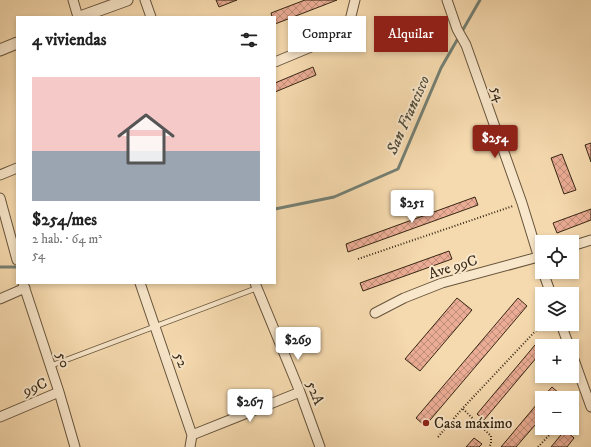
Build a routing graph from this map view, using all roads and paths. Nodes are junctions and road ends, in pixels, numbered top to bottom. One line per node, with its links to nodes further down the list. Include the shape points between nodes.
1 (73, 0): 6 (street)
2 (127, 0): 7 (street)
3 (145, 0): 8 (street)
4 (355, 0): 11 (street, via 348,28 334,37)
5 (447, 0): 15 (street, 54, via 457,29 466,45)
6 (79, 16)
7 (82, 16)
8 (151, 16)
9 (16, 43): 10 (street)
10 (0, 50)
11 (276, 62)
12 (16, 168): 13 (street)
13 (0, 176)
14 (0, 198): 19 (street)
15 (522, 203): 17 (street, 54); 21 (path)
16 (591, 240): 18 (street)
17 (535, 242)
18 (579, 244)
19 (16, 256)
20 (535, 258): 26 (street, Ave 99C, via 442,283)
21 (358, 259)
22 (140, 284): 27 (street, 52)
23 (256, 285): 27 (lane); 32 (street, 52A)
24 (24, 286): 25 (street); 29 (street, 50)
25 (0, 299)
26 (374, 313)
27 (155, 327): 29 (lane); 36 (street, 52)
28 (535, 331): 34 (path)
29 (50, 366): 31 (street, 50)
30 (579, 374): 33 (street)
31 (59, 392): 35 (street, 99C); 39 (street, 50)
32 (300, 392): 36 (street); 41 (street, 52A)
33 (591, 407)
34 (462, 409): 38 (path); 42 (path, via 491,436)
35 (0, 417)
36 (192, 435): 40 (street, 52)
37 (549, 435): 43 (path)
38 (438, 437)
39 (75, 447)
40 (190, 447)
41 (320, 447)
42 (489, 447)
43 (538, 447)

